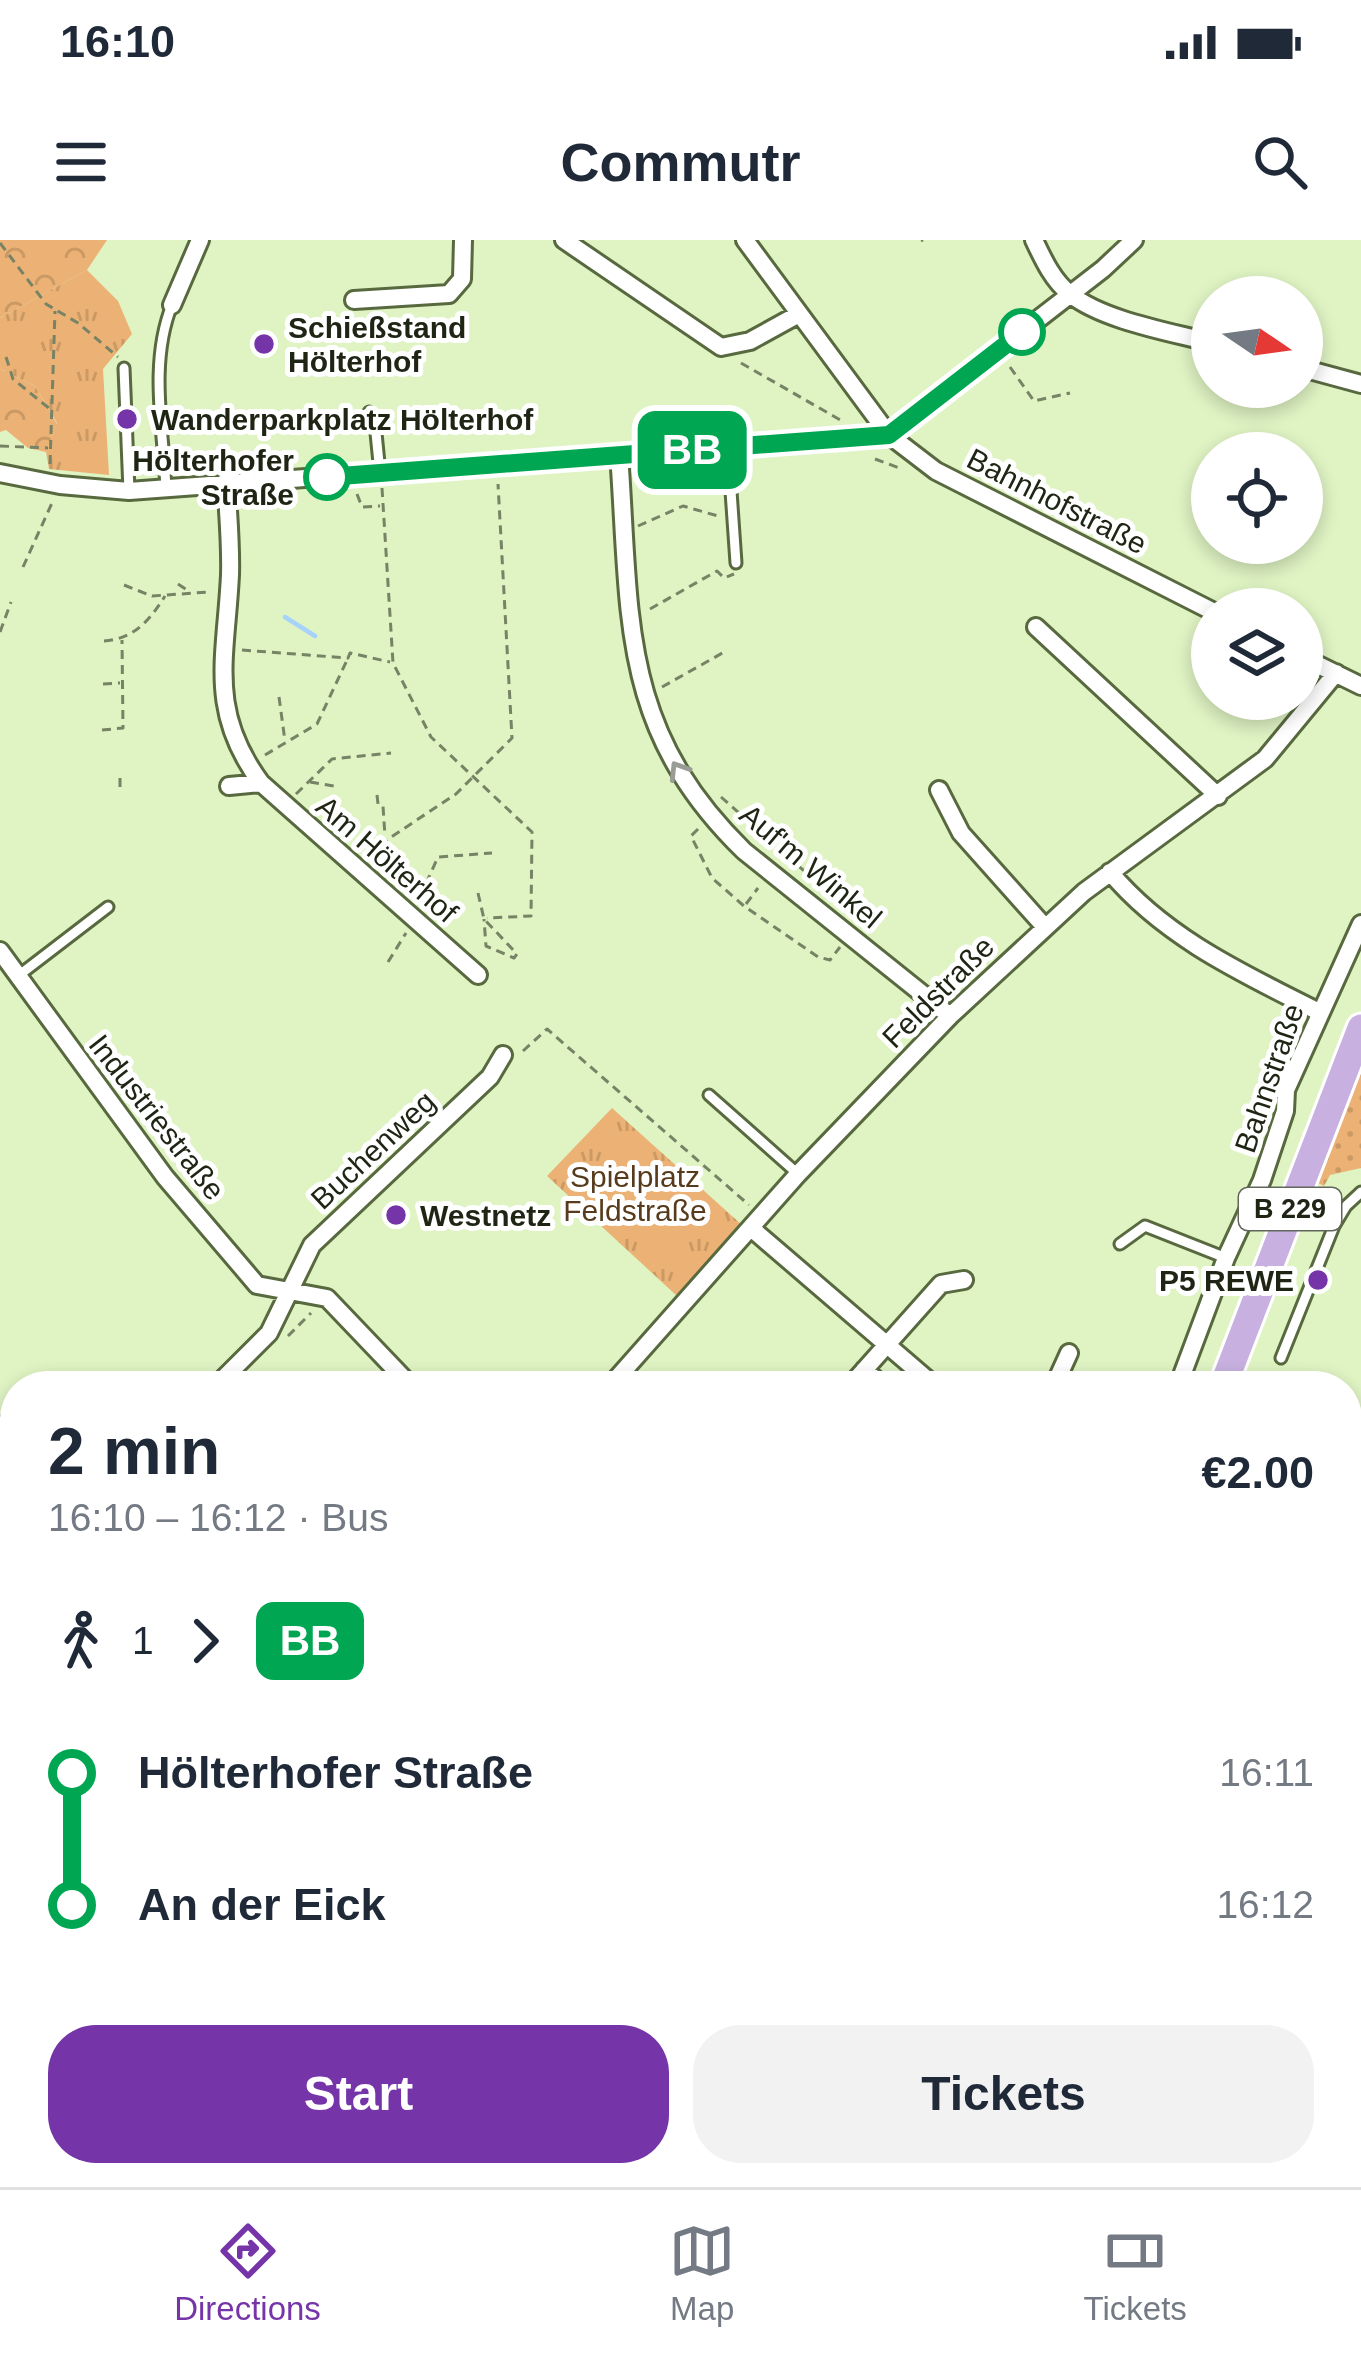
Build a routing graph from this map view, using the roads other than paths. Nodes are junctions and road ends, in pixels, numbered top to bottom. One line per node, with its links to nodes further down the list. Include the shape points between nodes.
1 (200, 240): 9 (street)
2 (463, 240): 8 (street, via 462,278 449,294)
3 (564, 240): 10 (street, via 721,347)
4 (745, 240): 10 (street, Bahnhofstraße)
5 (1034, 240): 7 (street)
6 (1134, 240): 7 (street)
7 (1070, 295): 11 (street); 16 (street)
8 (354, 300)
9 (172, 305): 22 (lane, via 159,354)
10 (800, 314): 16 (street, Bahnhofstraße)
11 (1191, 337)
12 (124, 368): 23 (lane)
13 (1323, 374): 14 (street)
14 (1361, 384)
15 (369, 412): 20 (lane)
16 (889, 435): 17 (street); 25 (street, Bahnhofstraße, via 936,471)
17 (728, 448): 18 (street); 24 (lane)
18 (619, 454): 20 (street); 41 (street, Auf'm Winkel, one-way to 18, via 744,851 671,761 643,692)
19 (0, 473): 23 (street, via 51,492)
20 (380, 473): 21 (street)
21 (226, 481): 22 (street); 29 (street, Am Hölterhof, via 221,683 230,729)
22 (166, 488): 23 (street)
23 (129, 491)
24 (736, 563)
25 (1191, 600)
26 (1036, 628): 32 (street)
27 (1323, 667): 28 (street)
28 (1352, 680): 32 (street, Feldstraße)
29 (261, 783): 30 (street); 38 (street, Am Hölterhof)
30 (229, 786)
31 (939, 790): 36 (street, via 961,833)
32 (1219, 796): 33 (street, Feldstraße)
33 (1110, 872): 36 (street, Feldstraße); 40 (street, via 1178,935)
34 (108, 907): 39 (lane)
35 (1361, 924): 40 (street, Bahnstraße)
36 (1044, 926): 41 (street, Feldstraße)
37 (0, 951): 39 (street, Industriestraße)
38 (478, 975)
39 (18, 976): 51 (street, Industriestraße, via 165,1178 257,1286)
40 (1319, 1012): 49 (street, Bahnstraße, via 1286,1090 1262,1180)
41 (950, 1016): 45 (street, Feldstraße)
42 (1361, 1028): 62 (main road, B 229)
43 (503, 1054): 51 (street, Buchenweg, via 490,1077 312,1245)
44 (709, 1095): 45 (lane)
45 (798, 1174): 47 (street, Feldstraße)
46 (1361, 1192): 54 (lane, via 1334,1226)
47 (756, 1222): 52 (street); 58 (street, Feldstraße)
48 (1120, 1244): 49 (lane, via 1144,1226)
49 (1226, 1258): 61 (street, Bahnstraße)
50 (964, 1280): 52 (street, via 941,1284)
51 (289, 1291): 56 (street, via 269,1333); 57 (street, Industriestraße, via 327,1298)
52 (887, 1344): 55 (street); 59 (street)
53 (1069, 1353): 60 (street)
54 (1281, 1358)
55 (865, 1370)
56 (231, 1371)
57 (397, 1371)
58 (623, 1371)
59 (918, 1371)
60 (1061, 1371)
61 (1184, 1371)
62 (1229, 1371)

